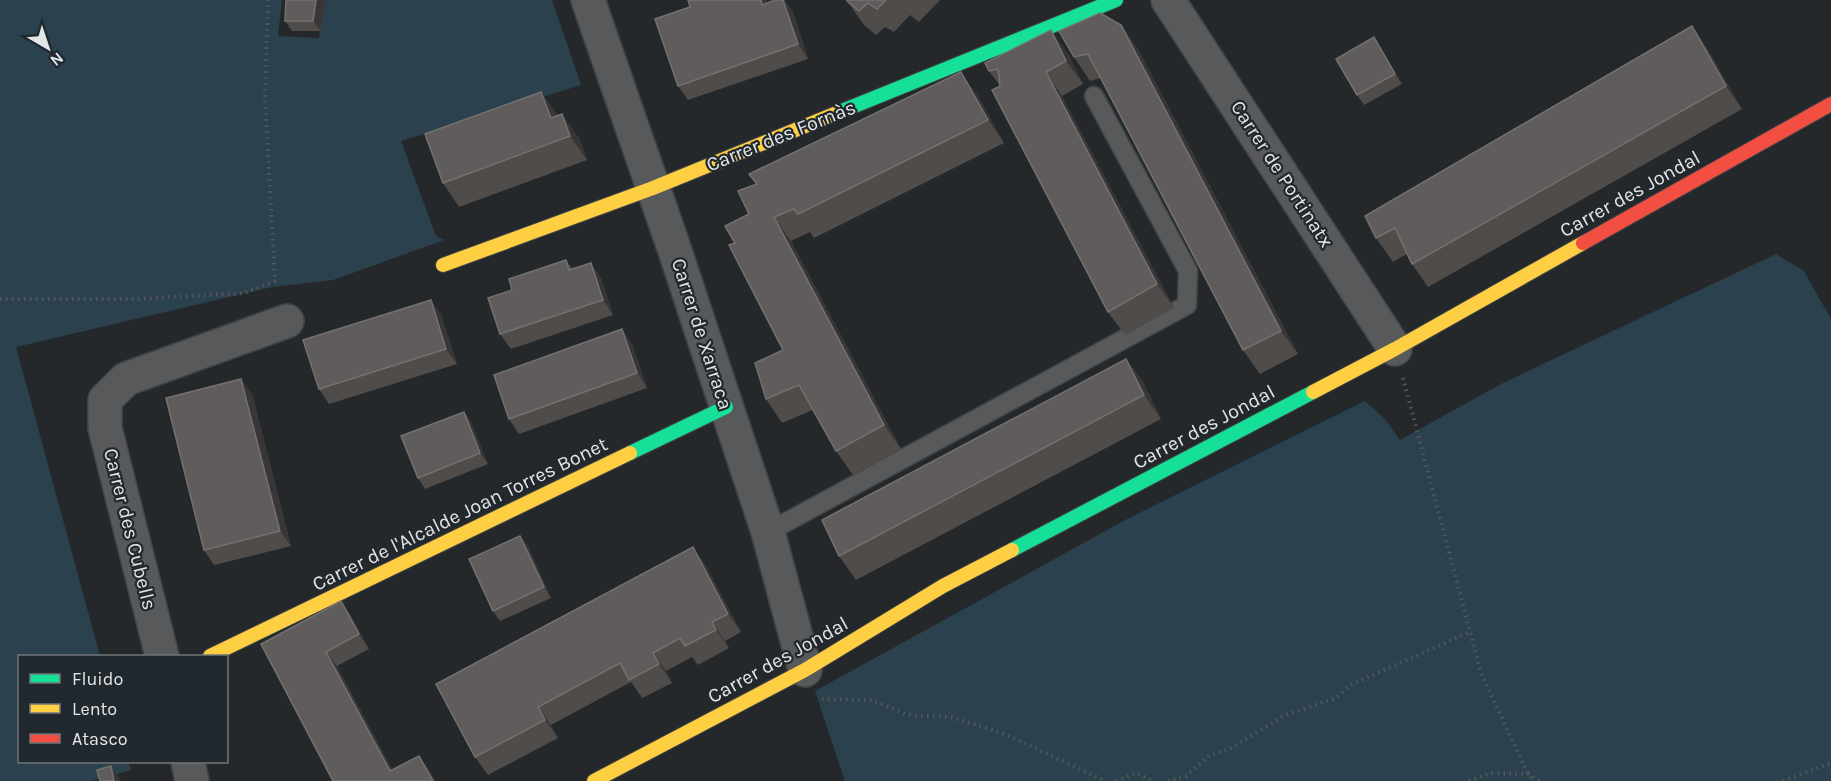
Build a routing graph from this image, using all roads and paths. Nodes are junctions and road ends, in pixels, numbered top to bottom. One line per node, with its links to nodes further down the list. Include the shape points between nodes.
1 (268, 0): 9 (path, via 265,97 275,281 233,294)
2 (588, 0): 7 (street, Carrer de Xarraca)
3 (1116, 0): 7 (street, Carrer des Fornàs)
4 (1168, 0): 11 (street, Carrer de Portinatx)
5 (1094, 96): 13 (lane, via 1188,271 1188,305)
6 (1831, 105): 11 (street, Carrer des Jondal)
7 (653, 188): 8 (street, Carrer des Fornàs); 12 (street, Carrer de Xarraca)
8 (443, 265)
9 (0, 299)
10 (287, 321): 15 (street, Carrer des Cubells, via 126,379 105,400 105,428)
11 (1395, 349): 14 (path); 17 (street, Carrer des Jondal, via 943,586)
12 (726, 408): 13 (street, Carrer de Xarraca); 16 (street, Carrer de l'Alcalde Joan Torres Bonet)
13 (768, 532): 17 (street, Carrer de Xarraca)
14 (1470, 632): 20 (path, via 1481,673); 26 (path, via 1350,685 1336,698 1285,714 1228,750 1210,754 1186,776)
15 (162, 655)
16 (214, 655)
17 (808, 684): 22 (street, Carrer des Jondal); 23 (path, via 871,700 908,715 951,717 1005,734)
18 (188, 763): 21 (street)
19 (1831, 763): 30 (path)
20 (1528, 774): 27 (path, via 1490,773); 28 (path); 29 (path)
21 (192, 781)
22 (594, 781)
23 (1105, 781)
24 (1116, 781): 25 (path, via 1136,773)
25 (1153, 781)
26 (1168, 781)
27 (1468, 781)
28 (1533, 781)
29 (1539, 781)
30 (1783, 781)

